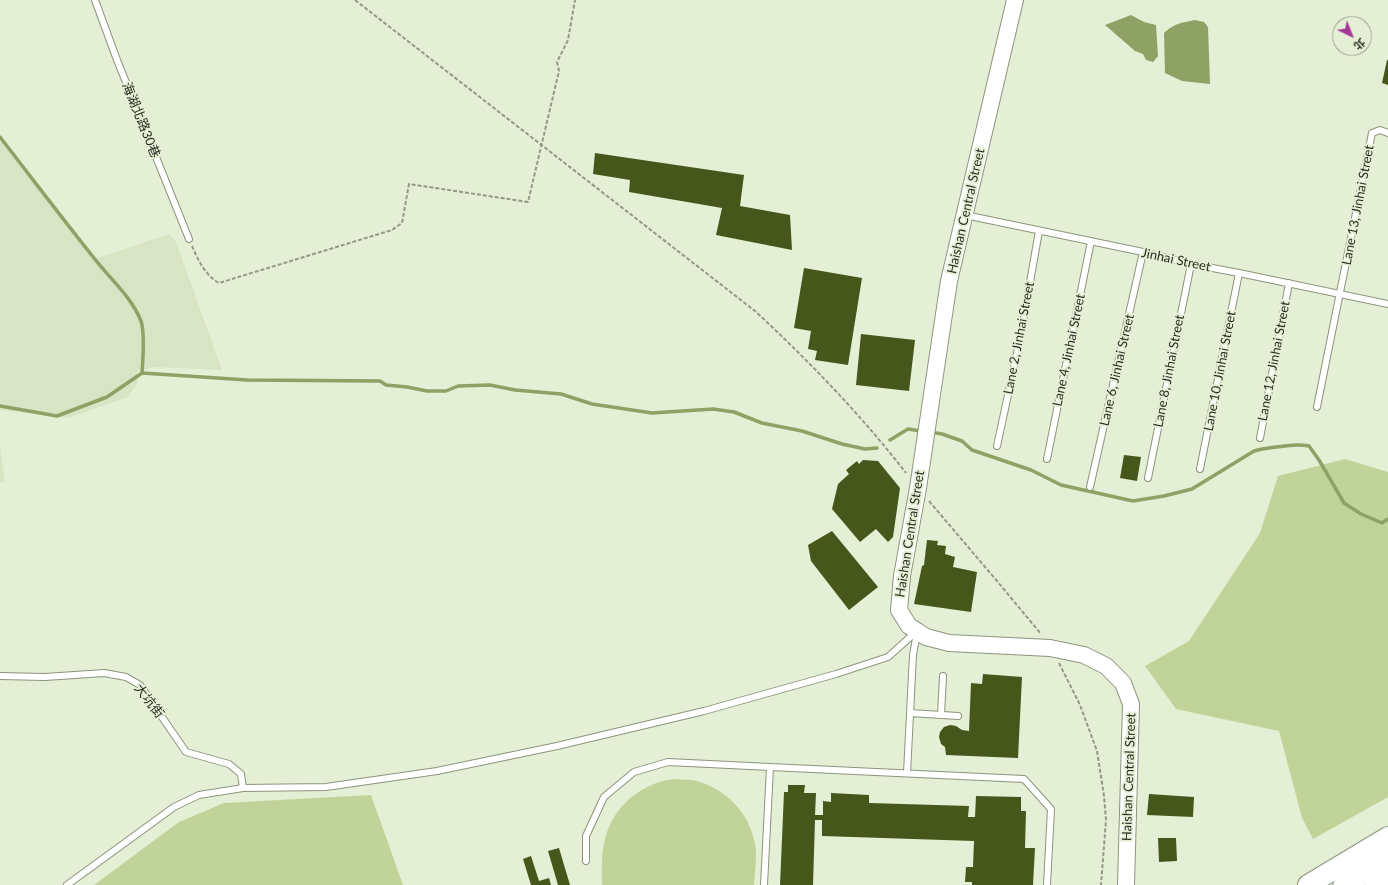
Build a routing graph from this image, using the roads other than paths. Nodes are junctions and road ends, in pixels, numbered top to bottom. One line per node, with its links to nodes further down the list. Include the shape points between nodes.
1 (95, 0): 6 (lane, 海湖北路30巷)
2 (1015, 0): 4 (street, Haishan Central Street)
3 (1388, 133): 12 (lane, Lane 13, Jinhai Street, via 1380,130 1372,133)
4 (965, 215): 5 (lane, Jinhai Street); 21 (street, Haishan Central Street, via 949,281 902,576 899,610 909,626)
5 (1039, 231): 7 (lane, Jinhai Street); 16 (lane, Lane 2, Jinhai Street, via 1020,339)
6 (189, 239)
7 (1091, 242): 8 (lane, Jinhai Street); 17 (lane, Lane 4, Jinhai Street)
8 (1143, 252): 9 (lane, Jinhai Street); 20 (lane, Lane 6, Jinhai Street)
9 (1191, 264): 10 (lane, Jinhai Street); 19 (lane, Lane 8, Jinhai Street)
10 (1239, 273): 11 (lane, Jinhai Street); 18 (lane, Lane 10, Jinhai Street)
11 (1289, 283): 12 (lane, Jinhai Street); 15 (lane, Lane 12, Jinhai Street)
12 (1340, 294): 13 (lane, Jinhai Street); 14 (lane)
13 (1388, 304)
14 (1317, 407)
15 (1260, 438)
16 (997, 446)
17 (1047, 459)
18 (1200, 469)
19 (1148, 478)
20 (1090, 487)
21 (917, 631): 24 (lane); 29 (lane, via 888,657 836,674 688,715 557,746 437,771 326,786); 37 (street, Haishan Central Street, via 926,637 949,643 1050,648 1084,655 1106,666 1123,683 1131,704)
22 (0, 676): 29 (lane, 大坑街, via 45,677 104,673 126,677 140,685 186,752 229,764 241,774)
23 (944, 676): 25 (lane)
24 (910, 714): 25 (lane); 28 (lane)
25 (941, 715): 26 (lane)
26 (958, 716)
27 (770, 767): 28 (lane); 32 (lane, via 668,762 634,772 604,797 586,836); 35 (lane)
28 (906, 774): 36 (lane, via 1024,779 1051,809)
29 (243, 788): 34 (lane, via 200,795 174,807)
30 (1388, 837): 38 (main road)
31 (1388, 858): 39 (highway)
32 (586, 861)
33 (1388, 878): 40 (highway)
34 (67, 885)
35 (764, 885)
36 (1047, 885)
37 (1126, 885)
38 (1308, 885)
39 (1344, 885)
40 (1376, 885)

